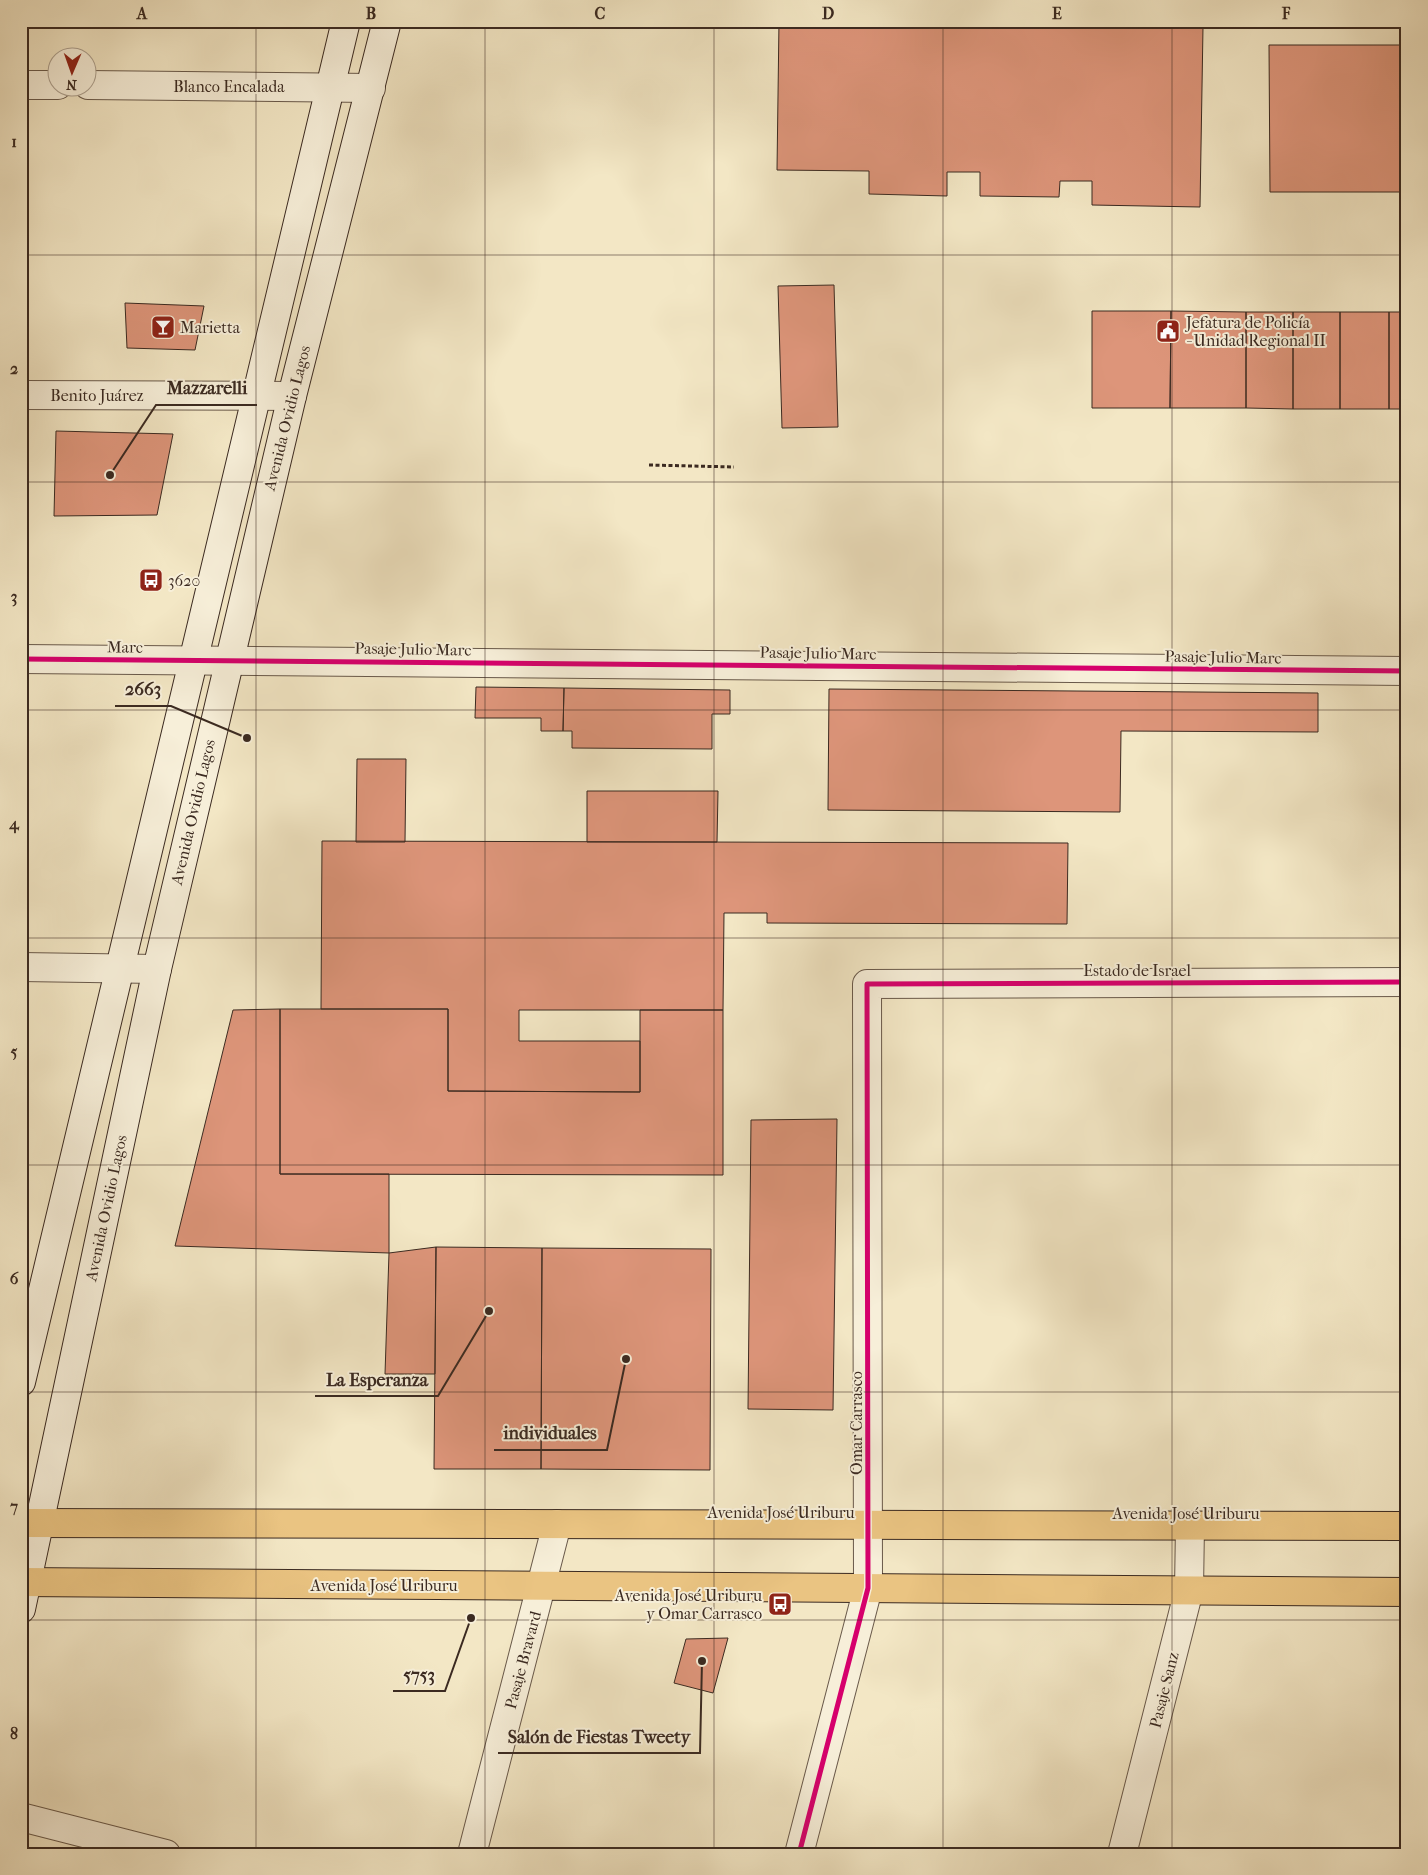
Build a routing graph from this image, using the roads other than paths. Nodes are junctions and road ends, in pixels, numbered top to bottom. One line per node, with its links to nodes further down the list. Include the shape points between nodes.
1 (346, 21): 6 (street, Avenida Ovidio Lagos)
2 (387, 21): 7 (street, Avenida Ovidio Lagos)
3 (21, 85): 4 (street)
4 (48, 85)
5 (98, 85): 6 (street, Blanco Encalada)
6 (331, 86): 7 (street, Blanco Encalada); 9 (street, Avenida Ovidio Lagos)
7 (371, 88): 10 (street, Avenida Ovidio Lagos)
8 (21, 395): 9 (street, Benito Juárez)
9 (257, 395): 10 (street, Benito Juárez); 12 (street, Avenida Ovidio Lagos)
10 (292, 396): 13 (street, Avenida Ovidio Lagos)
11 (21, 659): 12 (street, Marc)
12 (194, 660): 13 (street, Marc); 16 (street, Avenida Ovidio Lagos)
13 (229, 660): 14 (street, Pasaje Julio Marc); 17 (street, Avenida Ovidio Lagos)
14 (1407, 671)
15 (21, 967): 16 (street)
16 (120, 967): 17 (street); 20 (street, Avenida Ovidio Lagos)
17 (157, 969): 21 (street, Avenida Ovidio Lagos)
18 (1407, 982): 19 (street, Estado de Israel)
19 (867, 984): 23 (street, Omar Carrasco)
20 (21, 1382)
21 (30, 1522): 22 (main road, Avenida José Uriburu); 26 (street, Avenida Ovidio Lagos)
22 (558, 1524): 23 (main road, Avenida José Uriburu); 27 (street, Pasaje Bravard)
23 (868, 1524): 24 (main road, Avenida José Uriburu); 28 (street, Omar Carrasco)
24 (1190, 1525): 25 (main road, Avenida José Uriburu); 29 (street, Pasaje Sanz)
25 (1407, 1526)
26 (24, 1582): 27 (main road, Avenida José Uriburu); 31 (street, Avenida Ovidio Lagos)
27 (543, 1586): 28 (main road, Avenida José Uriburu); 34 (street, Pasaje Bravard)
28 (868, 1588): 29 (main road, Avenida José Uriburu); 35 (street, Omar Carrasco)
29 (1189, 1590): 30 (main road, Avenida José Uriburu); 36 (street, Pasaje Sanz)
30 (1407, 1592)
31 (21, 1609)
32 (21, 1817): 33 (street)
33 (166, 1854)
34 (472, 1854)
35 (799, 1854)
36 (1122, 1854)

